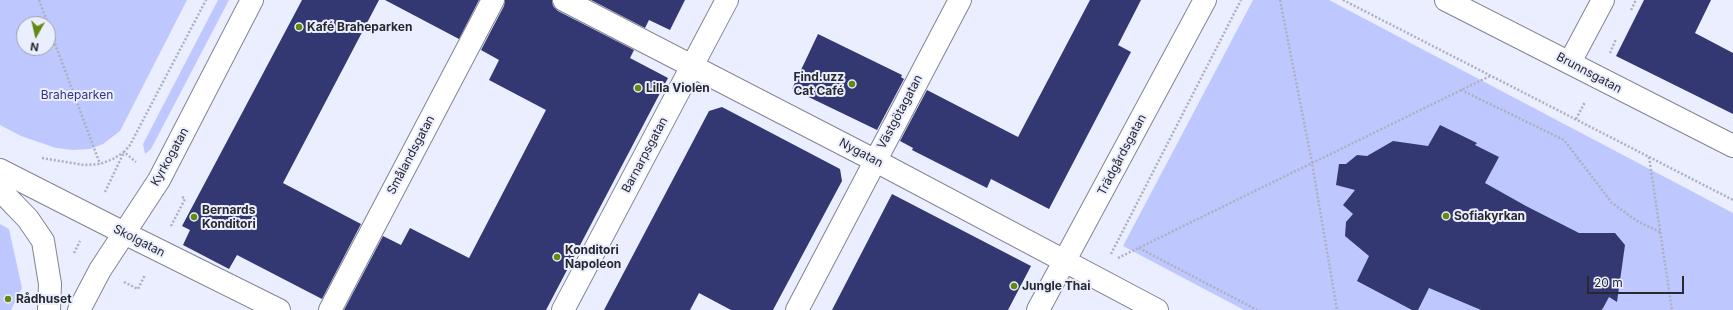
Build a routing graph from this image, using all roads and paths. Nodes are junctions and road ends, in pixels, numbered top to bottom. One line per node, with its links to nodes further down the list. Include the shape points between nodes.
1 (39, 0): 14 (path)
2 (206, 0): 21 (path)
3 (252, 0): 32 (street, Kyrkogatan, via 159,180)
4 (493, 0): 40 (street, Smålandsgatan)
5 (564, 0): 17 (street, Nygatan)
6 (726, 0): 17 (street, Barnarpsgatan)
7 (960, 0): 24 (street, Västgötagatan)
8 (1205, 0): 35 (street, Trädgårdsgatan)
9 (1241, 0): 36 (path)
10 (1280, 0): 25 (path)
11 (1343, 0): 18 (path)
12 (1446, 0): 16 (street, Brunnsgatan)
13 (1603, 0): 16 (street)
14 (45, 16)
15 (56, 46): 26 (path)
16 (1570, 62): 20 (street, Brunnsgatan)
17 (692, 65): 24 (street, Nygatan); 41 (street, Barnarpsgatan)
18 (1490, 76): 19 (path); 23 (path)
19 (1461, 90): 25 (path); 31 (path, via 1564,140 1612,203)
20 (1733, 146)
21 (124, 152): 26 (path); 30 (path)
22 (39, 157): 26 (path, via 84,165)
23 (1649, 157): 29 (path); 31 (path)
24 (874, 160): 35 (street, Nygatan); 42 (street, Västgötagatan)
25 (1312, 163): 33 (path); 46 (path)
26 (100, 164)
27 (0, 170): 30 (street, Skolgatan)
28 (0, 190): 34 (street, via 28,219 43,241)
29 (1733, 200)
30 (93, 217): 32 (street, Skolgatan); 34 (path, via 73,254)
31 (1660, 232): 47 (path)
32 (124, 233): 38 (street, Kyrkogatan, via 100,270); 39 (street, Skolgatan)
33 (1139, 247): 36 (path); 45 (path)
34 (47, 258): 37 (street)
35 (1065, 261): 36 (street, Nygatan); 43 (street, Trädgårdsgatan)
36 (1096, 268): 44 (street, Nygatan)
37 (49, 310)
38 (79, 310)
39 (279, 310)
40 (330, 310)
41 (563, 310)
42 (797, 310)
43 (1038, 310)
44 (1157, 310)
45 (1257, 310)
46 (1337, 310)
47 (1672, 310)

